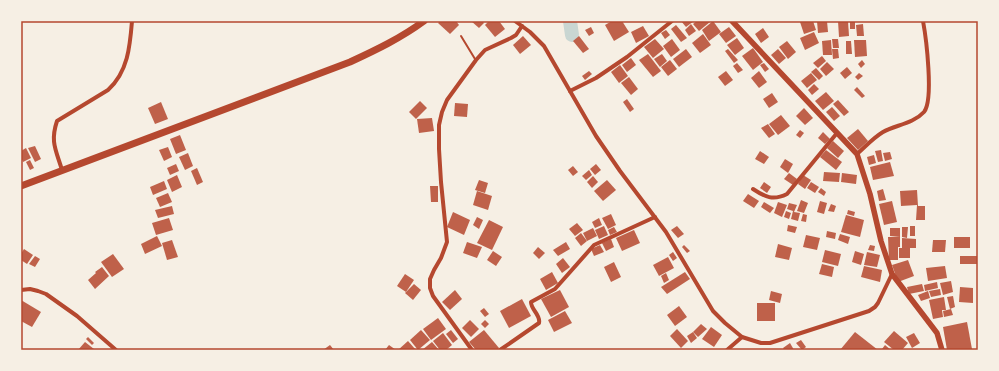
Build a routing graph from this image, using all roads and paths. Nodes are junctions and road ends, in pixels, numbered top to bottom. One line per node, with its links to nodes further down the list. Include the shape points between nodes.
1 (132, 21): 13 (street, via 130,50 113,85 57,121 53,142)
2 (424, 21): 13 (highway, via 382,47 350,62)
3 (515, 21): 7 (street)
4 (672, 21): 10 (street, via 627,57 596,78)
5 (732, 21): 11 (street)
6 (923, 21): 12 (street, via 928,60 928,98 925,110 913,119 882,132)
7 (522, 26): 9 (street, via 516,35 485,50); 10 (street, via 544,46)
8 (461, 36): 9 (lane)
9 (476, 60): 21 (street, via 448,100 439,125 440,182 447,242 442,258 430,279 433,296)
10 (570, 91): 16 (street, via 600,142)
11 (837, 133): 12 (street); 15 (street, via 787,194 769,198)
12 (857, 154): 17 (street)
13 (62, 170): 14 (highway)
14 (21, 186)
15 (753, 189)
16 (655, 217): 19 (street, via 713,311); 22 (street, via 594,244 555,289 531,302 539,323)
17 (892, 274): 19 (street, via 878,303 869,311 770,343); 24 (street, via 937,333)
18 (21, 290): 20 (street, via 34,290 46,294 77,316)
19 (742, 337): 23 (street)
20 (116, 350)
21 (472, 350)
22 (500, 350)
23 (727, 350)
24 (942, 350)

